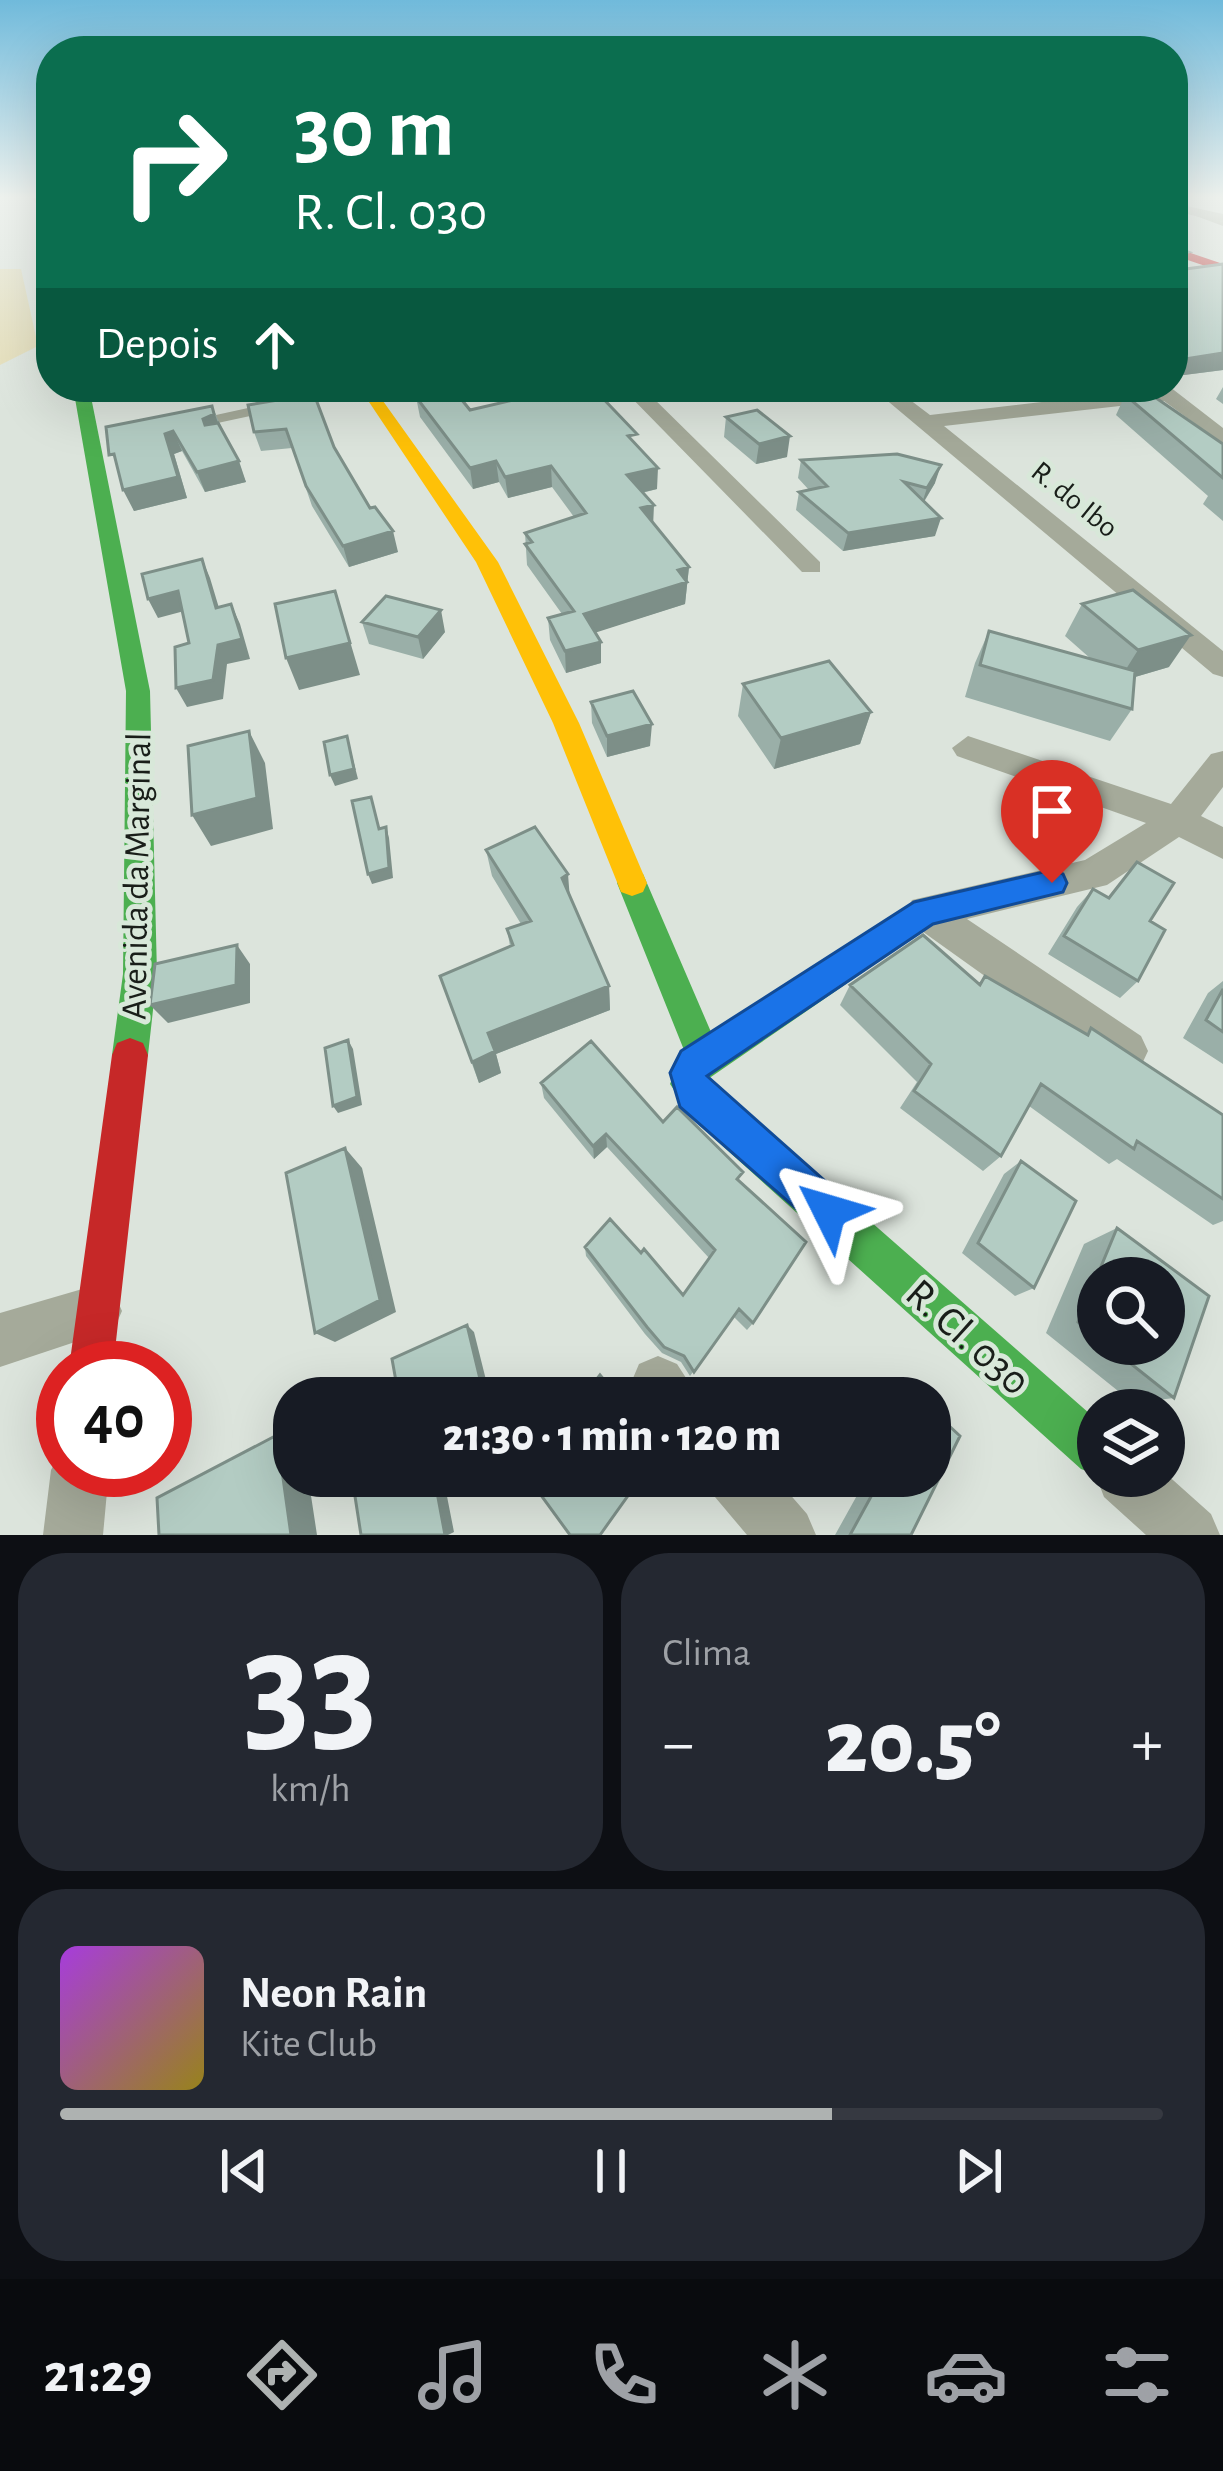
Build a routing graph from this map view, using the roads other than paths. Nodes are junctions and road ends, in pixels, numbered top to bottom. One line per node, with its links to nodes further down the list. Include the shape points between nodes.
1 (1223, 269): 2 (street)
2 (1190, 275)
3 (86, 402): 22 (main road, Avenida da Marginal, via 138,691 140,974)
4 (298, 402): 11 (street)
5 (379, 402): 20 (main road, via 487,562 566,723)
6 (646, 402): 13 (street)
7 (900, 402): 10 (street, R. do Ibo)
8 (1080, 402): 10 (street)
9 (1178, 402): 12 (street)
10 (926, 422): 14 (street, R. do Ibo)
11 (155, 430)
12 (1223, 438)
13 (812, 567)
14 (1223, 667)
15 (968, 748): 17 (street)
16 (1223, 764): 17 (street)
17 (1178, 820): 18 (street); 19 (street, via 1094,874)
18 (1223, 844)
19 (926, 912): 20 (main road); 21 (street)
20 (704, 1057): 25 (main road, R. Cl. 030, via 688,1073 693,1094)
21 (1163, 1076)
22 (96, 1311): 23 (street); 24 (main road, Avenida da Marginal)
23 (0, 1340)
24 (93, 1341)
25 (1077, 1433)
26 (77, 1497): 29 (street)
27 (754, 1497): 30 (street)
28 (1148, 1497): 31 (street)
29 (73, 1535)
30 (786, 1535)
31 (1190, 1535)

